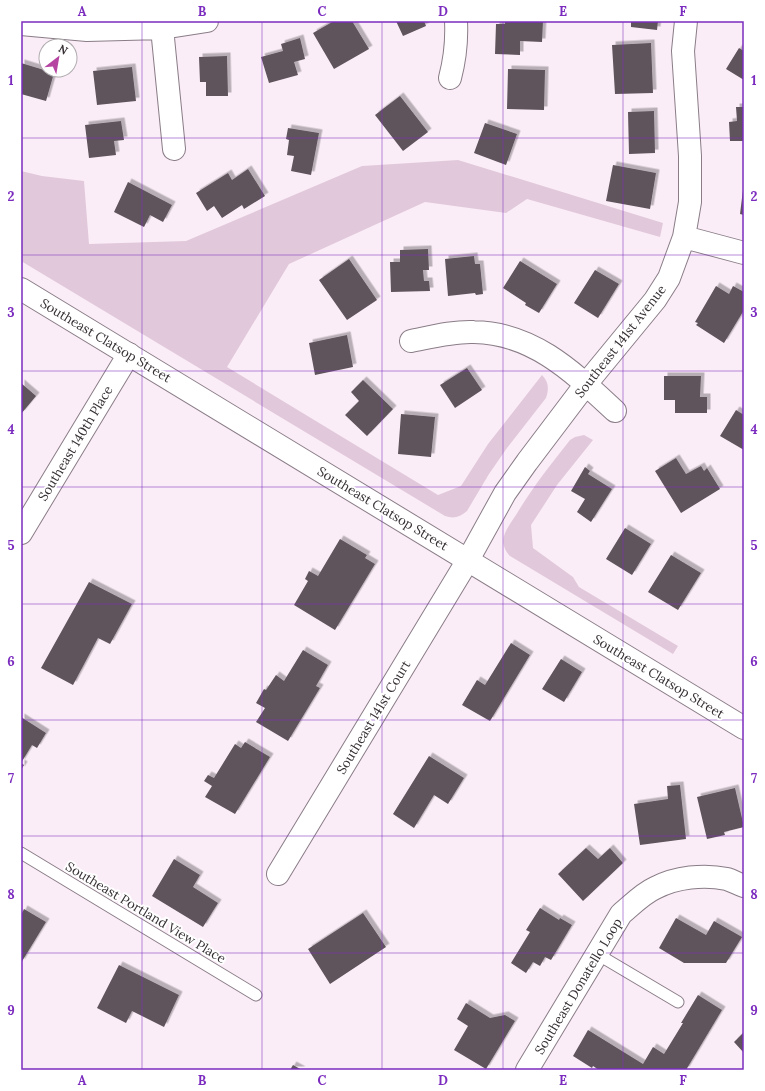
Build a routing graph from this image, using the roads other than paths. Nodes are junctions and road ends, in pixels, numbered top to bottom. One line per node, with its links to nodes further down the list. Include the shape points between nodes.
1 (207, 21): 5 (street)
2 (456, 21): 6 (street, via 455,55)
3 (686, 21): 8 (street, Southeast 141st Avenue, via 683,51 690,156 690,202)
4 (21, 24): 5 (street, via 87,30)
5 (162, 28): 7 (street)
6 (450, 78)
7 (174, 149)
8 (684, 237): 9 (street); 13 (street, Southeast 141st Avenue, via 669,278 655,300)
9 (744, 253)
10 (21, 289): 12 (street, Southeast Clatsop Street)
11 (411, 341): 13 (street, via 474,332 512,337 550,356)
12 (129, 354): 15 (street, Southeast 140th Place); 16 (street, Southeast Clatsop Street)
13 (586, 384): 14 (street); 16 (street, Southeast 141st Avenue, via 505,493)
14 (615, 411)
15 (21, 533)
16 (468, 560): 17 (street, Southeast Clatsop Street); 19 (street, Southeast 141st Court)
17 (744, 728)
18 (21, 854): 22 (lane, Southeast Portland View Place)
19 (278, 874)
20 (744, 886): 21 (street, Southeast Donatello Loop, via 728,879 706,876 678,879 655,888 621,914)
21 (598, 954): 23 (lane); 24 (street, Southeast Donatello Loop)
22 (256, 995)
23 (678, 1002)
24 (527, 1070)

